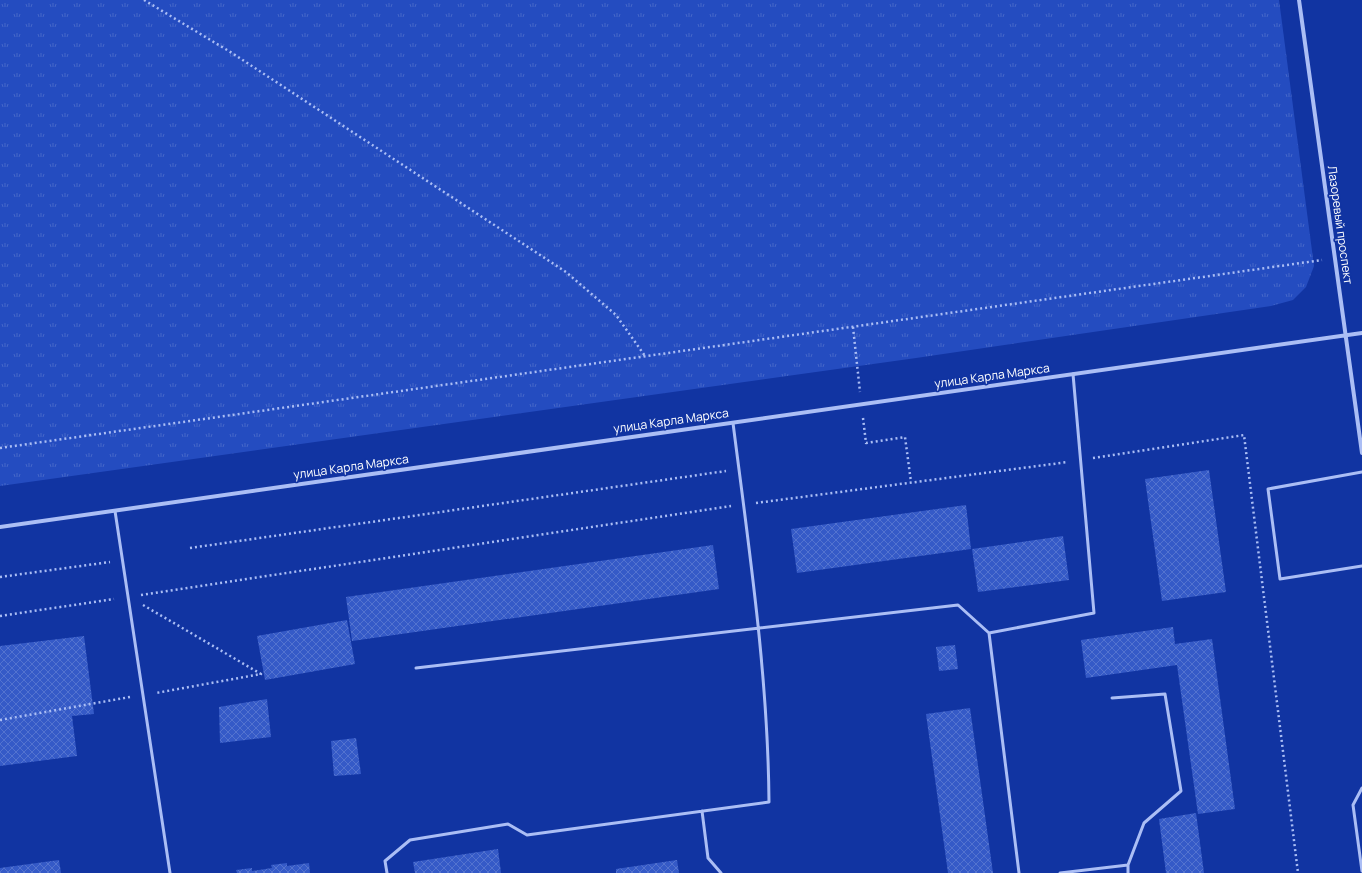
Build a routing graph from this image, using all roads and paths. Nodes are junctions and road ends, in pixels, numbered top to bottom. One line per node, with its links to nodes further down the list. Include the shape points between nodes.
1 (144, 0): 6 (path, via 232,53 566,272 616,315)
2 (1299, 0): 3 (street, Лазоревый проспект)
3 (1335, 258): 5 (street, Лазоревый проспект); 6 (path)
4 (1362, 333): 5 (street, улица Карла Маркса)
5 (1346, 336): 7 (street, улица Карла Маркса); 10 (street, Лазоревый проспект)
6 (645, 356): 9 (path)
7 (1073, 374): 8 (street, улица Карла Маркса); 11 (lane)
8 (733, 423): 12 (lane); 15 (street, улица Карла Маркса)
9 (0, 448)
10 (1362, 453)
11 (1080, 460): 14 (path); 24 (lane, via 1094,613); 37 (path, via 1244,435)
12 (739, 470): 14 (lane); 17 (path)
13 (1362, 472): 19 (lane, via 1268,489 1280,579)
14 (743, 505): 21 (path); 23 (lane)
15 (115, 511): 16 (street, улица Карла Маркса); 18 (lane)
16 (0, 527)
17 (190, 548)
18 (122, 560): 20 (path); 21 (lane)
19 (1362, 566)
20 (0, 577)
21 (128, 597): 22 (path); 31 (lane)
22 (0, 616)
23 (760, 628): 24 (lane, via 958,605); 25 (lane); 28 (lane, via 769,802)
24 (989, 633): 34 (lane)
25 (416, 668)
26 (1112, 698): 29 (lane, via 1165,694 1181,791 1144,823)
27 (1362, 788): 30 (lane, via 1353,805)
28 (702, 811): 32 (lane, via 527,835 508,824 410,840 385,861); 33 (lane, via 708,858)
29 (1128, 864): 35 (lane); 36 (lane)
30 (1362, 871)
31 (170, 873)
32 (387, 873)
33 (721, 873)
34 (1019, 873)
35 (1060, 873)
36 (1128, 873)
37 (1298, 873)

